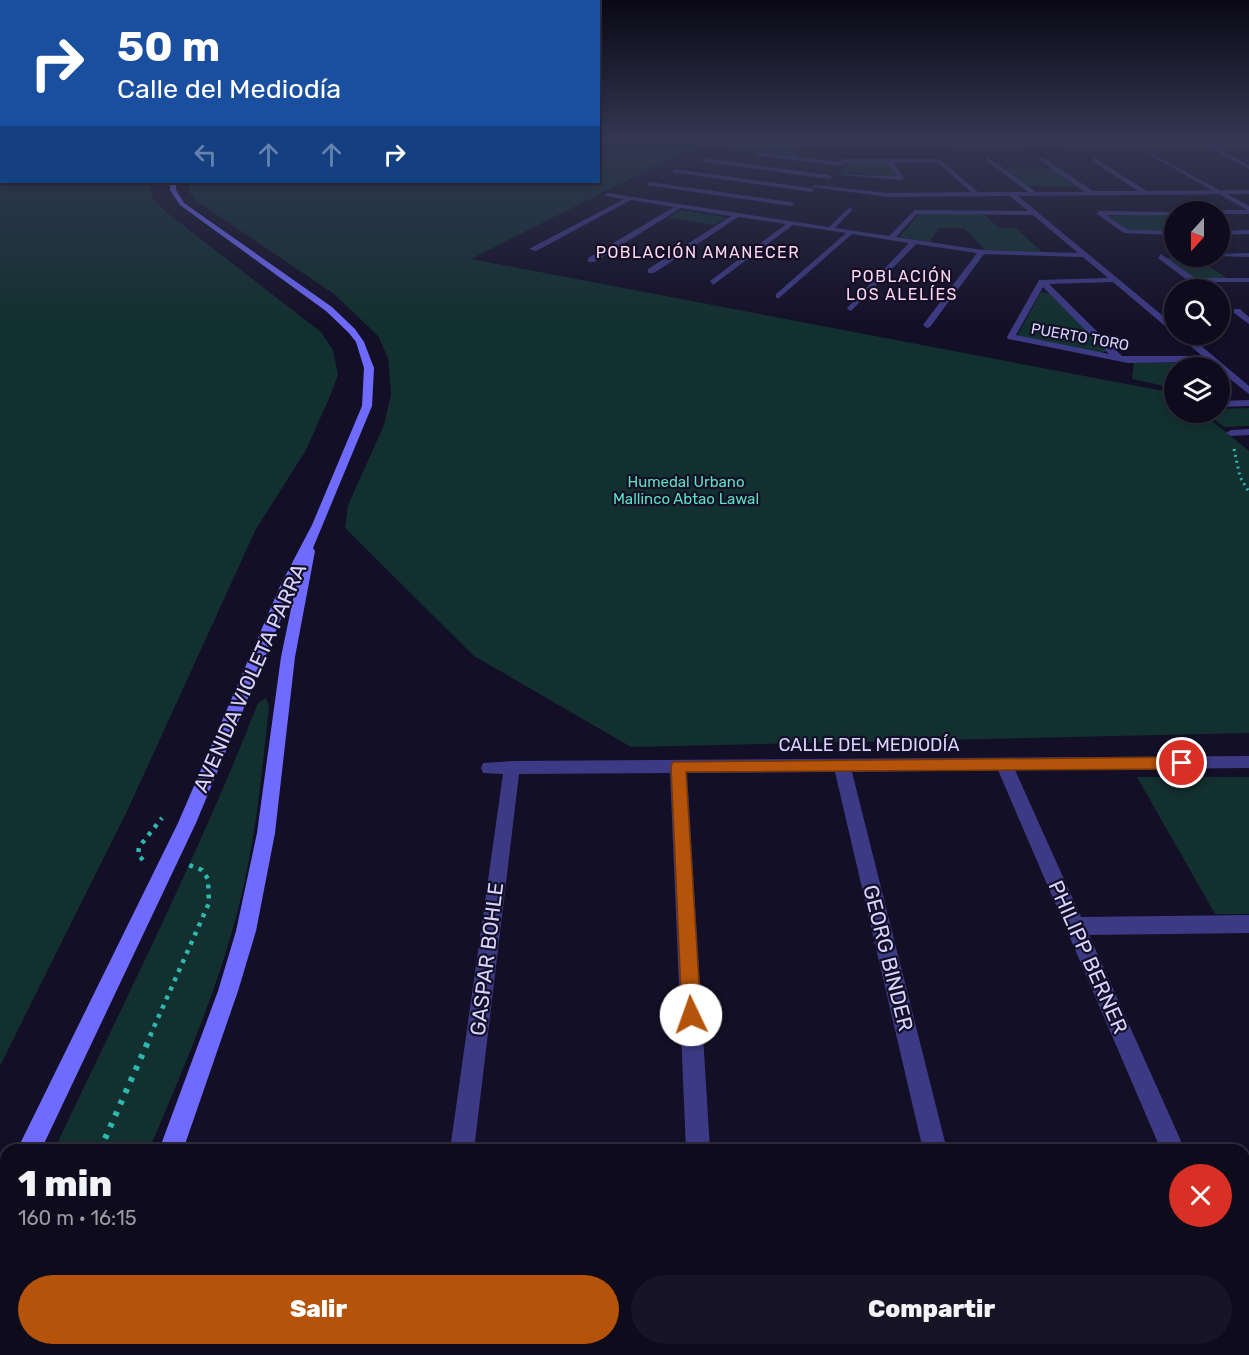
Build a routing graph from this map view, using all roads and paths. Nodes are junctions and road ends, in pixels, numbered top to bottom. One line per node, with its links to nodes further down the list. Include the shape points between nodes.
1 (180, 201): 56 (main road, via 329,309 352,331 365,354 370,379 368,406)
2 (625, 201): 27 (street)
3 (643, 201): 9 (street)
4 (771, 201): 8 (street)
5 (795, 201): 8 (street)
6 (1020, 201): 14 (street)
7 (1233, 201): 12 (street)
8 (791, 204): 10 (street)
9 (680, 207): 16 (street); 32 (street)
10 (783, 209)
11 (850, 209): 20 (street)
12 (1249, 211): 13 (street)
13 (1230, 212)
14 (1034, 213): 25 (street, via 915,213); 29 (street)
15 (1164, 213): 24 (street, via 1099,213 1126,232)
16 (736, 215): 18 (street); 34 (street)
17 (776, 215): 18 (street)
18 (768, 220): 19 (street)
19 (792, 224): 20 (street); 38 (street)
20 (830, 230): 23 (street)
21 (1230, 232): 22 (street)
22 (1249, 232)
23 (850, 233): 25 (street); 39 (street)
24 (1164, 233)
25 (890, 239): 26 (street)
26 (914, 242): 28 (street); 40 (street)
27 (533, 249)
28 (982, 252): 29 (street); 44 (street)
29 (1086, 255): 35 (street)
30 (1249, 255): 31 (street)
31 (1230, 256)
32 (591, 260)
33 (1176, 267): 36 (street, via 1194,280)
34 (651, 271)
35 (1115, 280): 37 (street); 42 (street)
36 (1249, 280)
37 (1042, 282): 47 (street); 47 (street, PUERTO TORO, via 1012,338)
38 (713, 283)
39 (779, 296)
40 (851, 309)
41 (1249, 310): 43 (street, via 1237,311)
42 (1164, 321)
43 (1249, 321)
44 (927, 325)
45 (1194, 345): 46 (street)
46 (1209, 357)
47 (1119, 358): 48 (street, PUERTO TORO)
48 (1164, 358)
49 (1230, 375): 50 (street)
50 (1249, 391)
51 (1249, 403): 52 (street)
52 (1230, 404)
53 (1249, 432): 54 (street)
54 (1232, 433): 55 (path, via 1236,470)
55 (1249, 492)
56 (310, 543): 64 (main road, AVENIDA VIOLETA PARRA, via 288,584); 69 (main road, AVENIDA VIOLETA PARRA, via 288,657 266,833 246,931)
57 (1249, 762): 58 (street, CALLE DEL MEDIODÍA)
58 (1004, 764): 59 (street, CALLE DEL MEDIODÍA); 66 (street, PHILIPP BERNER)
59 (842, 765): 60 (street, CALLE DEL MEDIODÍA); 72 (street, GEORG BINDER)
60 (678, 766): 61 (street, CALLE DEL MEDIODÍA); 71 (street)
61 (512, 767): 62 (street, CALLE DEL MEDIODÍA); 70 (street, GASPAR BOHLE)
62 (489, 768)
63 (164, 815): 64 (path, via 139,847 138,855 144,861)
64 (168, 864): 67 (main road, AVENIDA VIOLETA PARRA); 68 (path, via 193,865 205,872 212,888 209,903)
65 (1249, 924): 66 (street)
66 (1074, 926): 73 (street, PHILIPP BERNER)
67 (32, 1144)
68 (103, 1144)
69 (173, 1144)
70 (463, 1144)
71 (698, 1144)
72 (934, 1144)
73 (1170, 1144)

